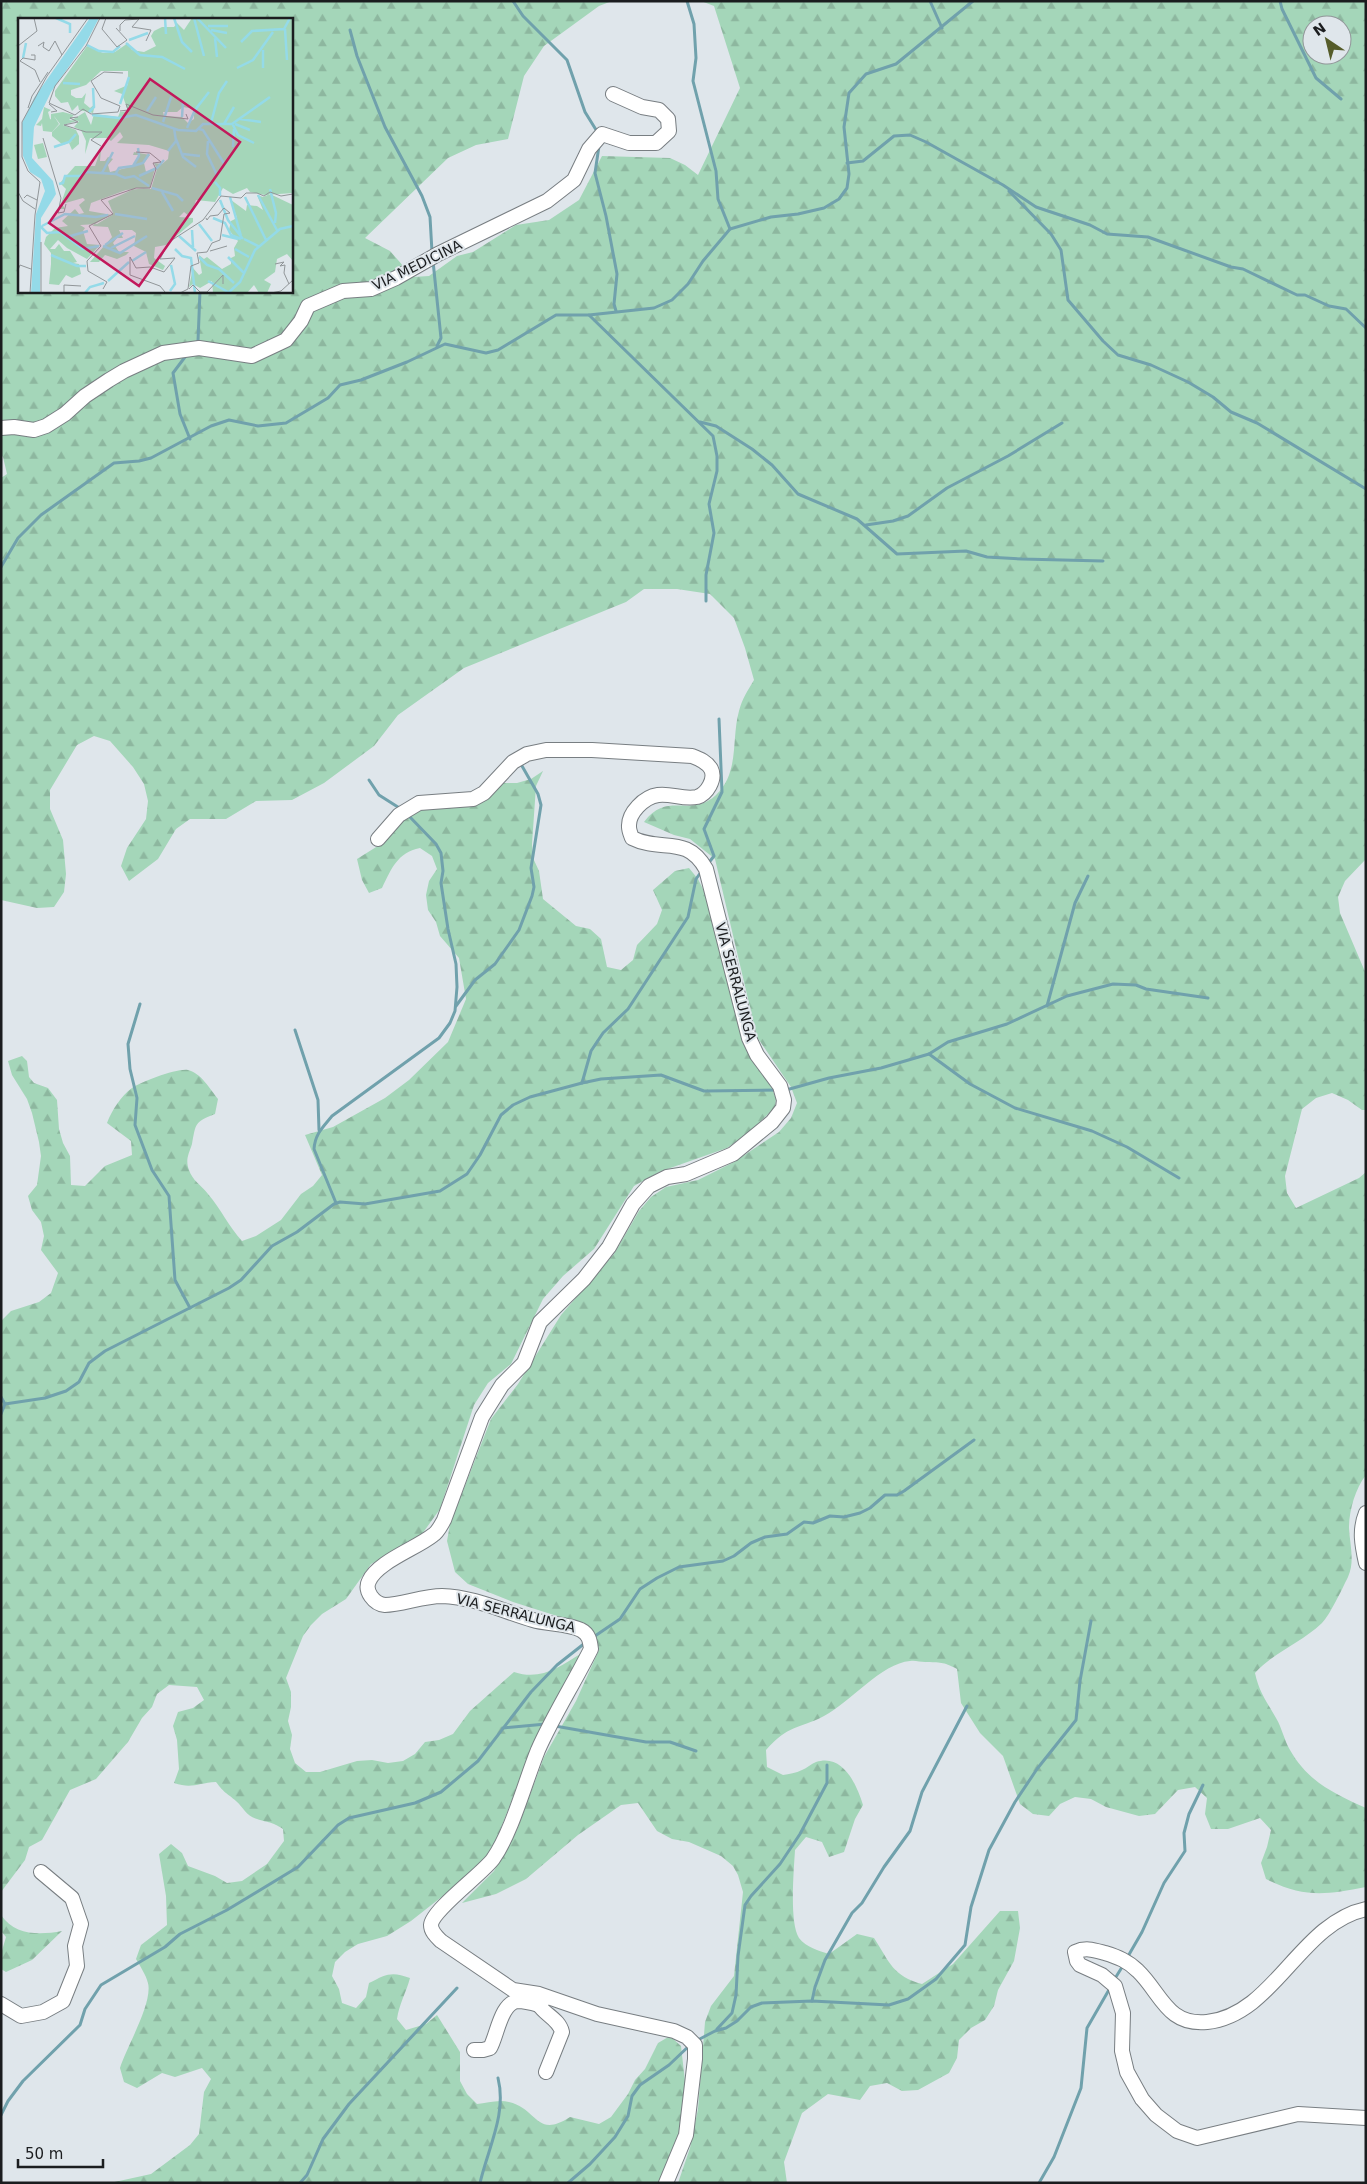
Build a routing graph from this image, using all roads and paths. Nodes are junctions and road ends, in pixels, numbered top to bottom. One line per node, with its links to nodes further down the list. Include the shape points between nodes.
1 (614, 94): 2 (street, VIA MEDICINA, via 642,107 659,110 668,119 670,131 656,143 629,143 602,134 589,149 574,180 547,201 371,289 343,291 308,306 286,340 252,356 200,348 163,353 116,375 46,426 34,430)
2 (1, 428)
3 (378, 839): 8 (street, VIA SERRALUNGA, via 399,815 419,803 473,799 484,793 513,762 527,754 546,750 592,750 692,756 705,762 712,770 712,780 699,796 686,798 658,794 646,799 630,817 628,828 632,838 644,844 676,846 690,850 700,859 706,870 749,1038 757,1055 780,1086 784,1100 784,1108 772,1122 733,1154 648,1186 584,1279 540,1322 524,1363 502,1385 482,1417 444,1520 435,1534 373,1574 367,1583 368,1593 376,1602 385,1605 438,1596 459,1597 534,1620 581,1630 590,1638 591,1649 539,1749 502,1844 492,1860 440,1911 431,1926 441,1941 513,1990)
4 (1366, 1513): 5 (street, via 1361,1524 1361,1544)
5 (1366, 1563)
6 (41, 1872): 9 (street, via 72,1898 81,1924 75,1946 77,1966 63,2001 43,2012 22,2016)
7 (1366, 1909): 12 (street, via 1344,1916 1320,1933 1255,1999 1241,2009 1208,2022 1190,2021 1170,2011 1139,1971 1120,1958 1085,1948 1076,1952 1077,1961 1109,1980 1119,1994 1124,2013 1124,2062 1142,2099 1177,2131 1197,2138 1298,2114)
8 (543, 2000): 10 (street, VIA SERRALUNGA, via 517,2001 508,2005 490,2048); 11 (street, via 542,2010 560,2026 562,2032); 13 (street, VIA SERRALUNGA, via 674,2031 695,2045 686,2135)
9 (1, 2004)
10 (474, 2050)
11 (546, 2072)
12 (1366, 2118)
13 (666, 2183)

